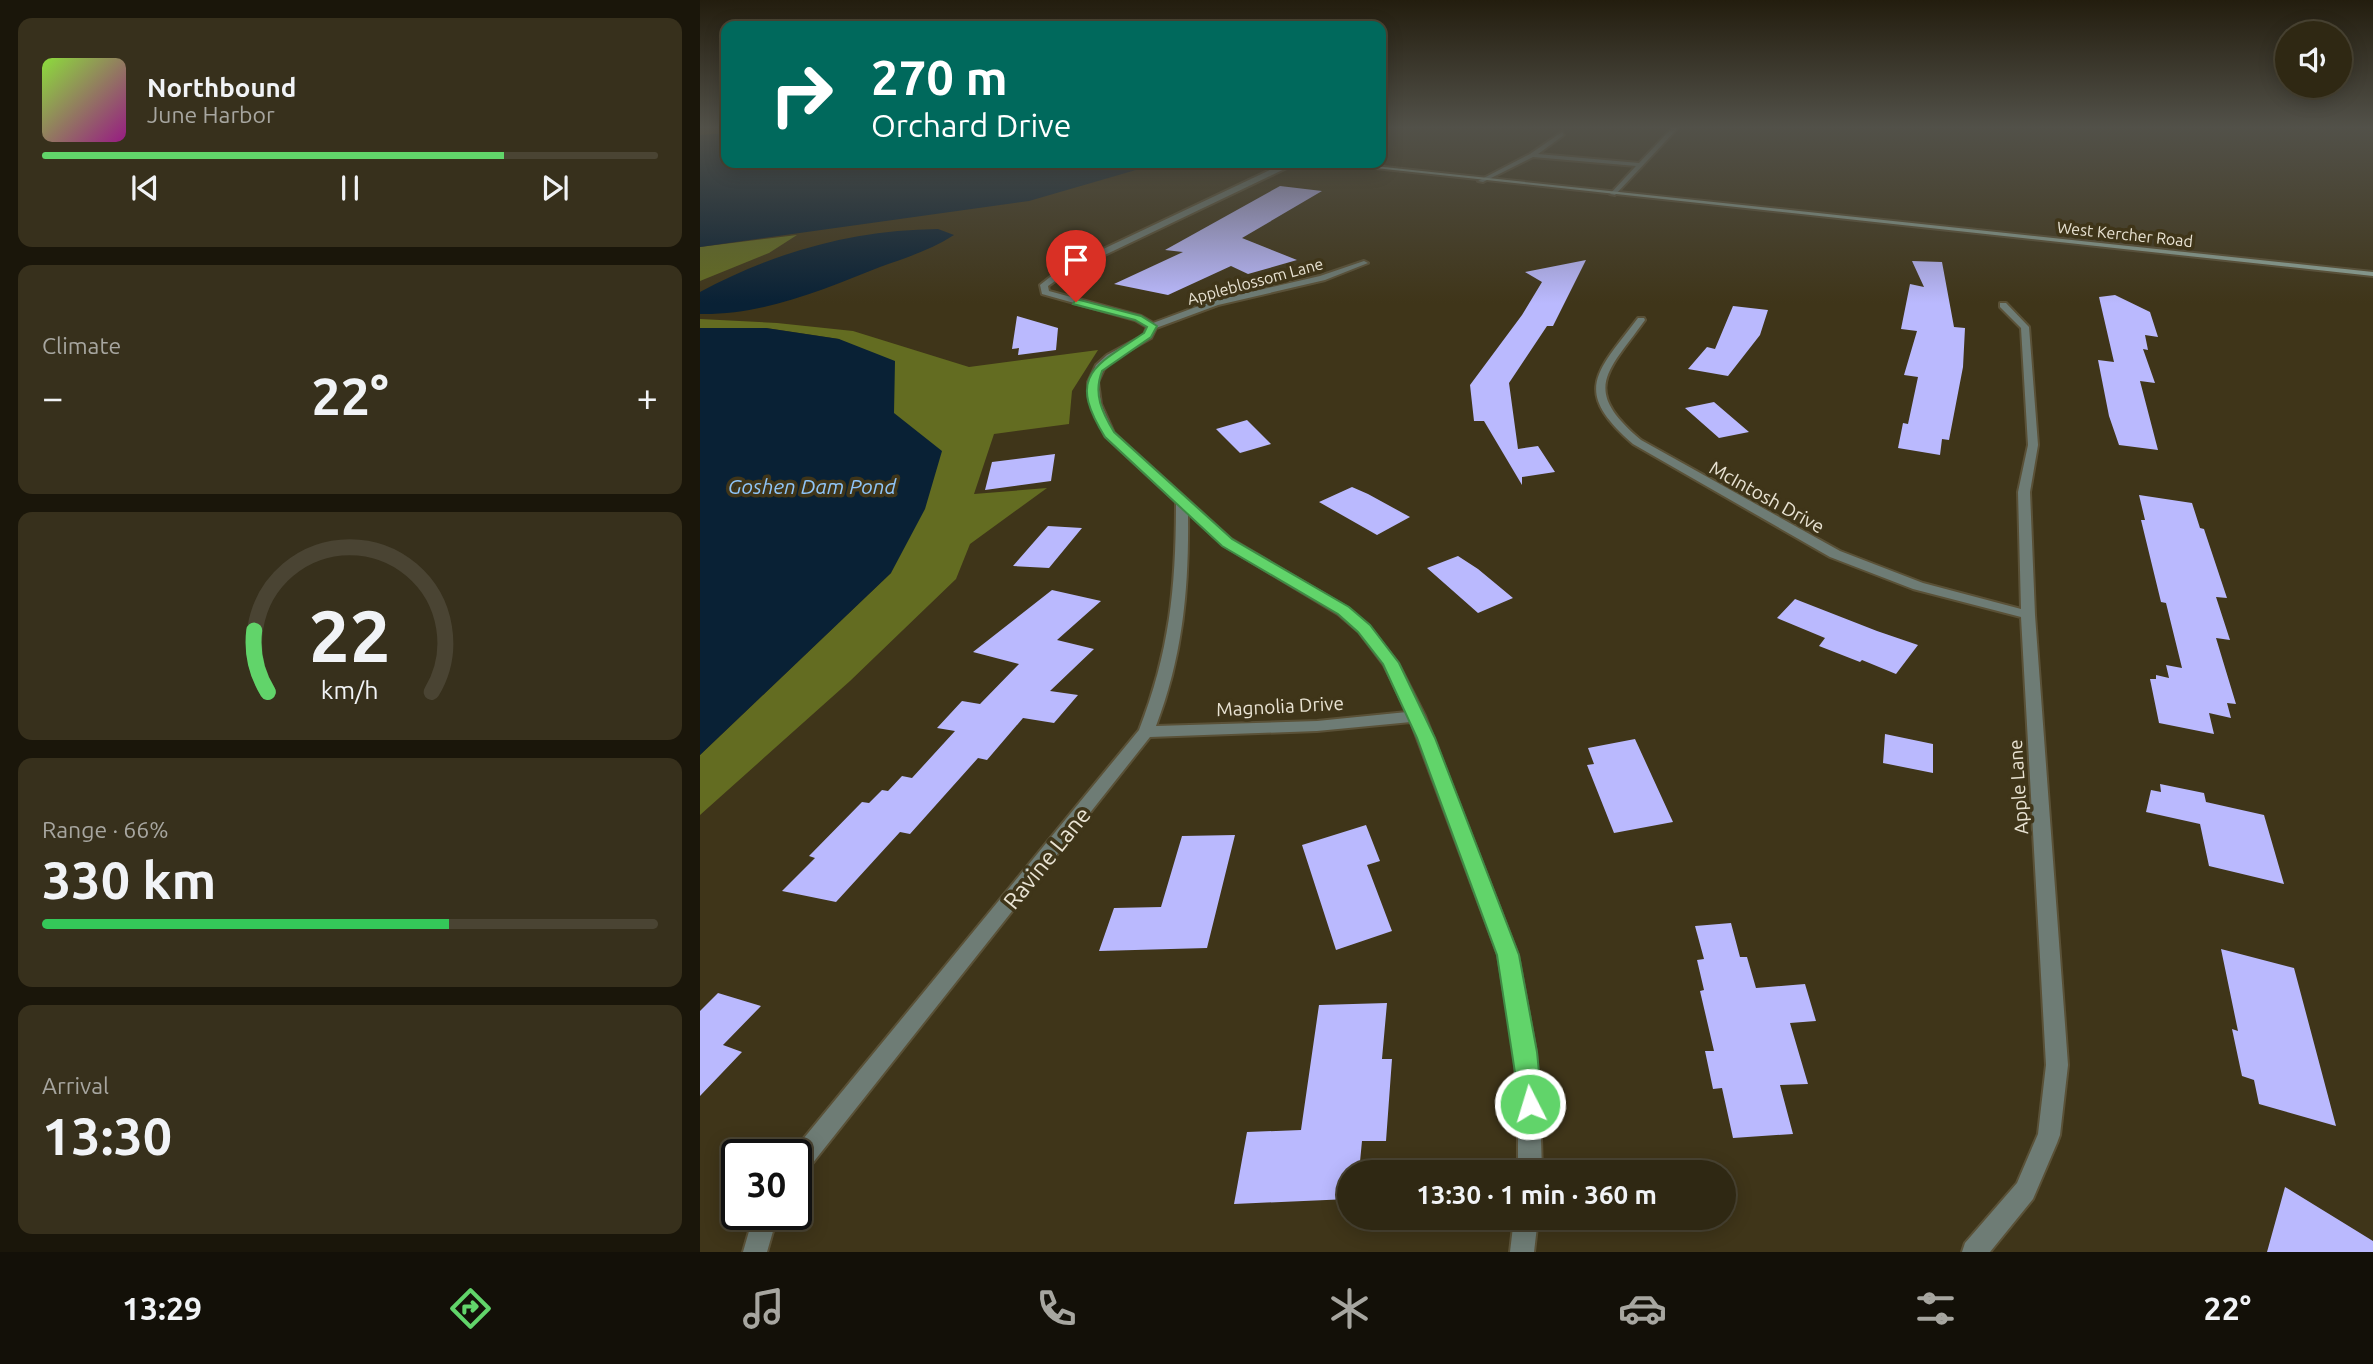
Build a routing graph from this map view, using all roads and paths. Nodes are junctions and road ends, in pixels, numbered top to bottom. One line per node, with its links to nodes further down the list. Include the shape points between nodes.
1 (1240, 186): 9 (street, via 1062,272 1044,285 1045,292 1055,297 1138,318)
2 (1536, 186): 4 (main road, West Kercher Road)
3 (1620, 186): 4 (street)
4 (1613, 194): 6 (main road, West Kercher Road)
5 (1364, 263): 9 (street, Appleblossom Lane, via 1322,278 1226,300)
6 (2373, 274)
7 (2003, 305): 11 (street, Apple Lane, via 2025,327 2033,445 2024,492)
8 (1641, 320): 11 (street, McIntosh Drive, via 1610,362 1600,394 1602,410 1629,436 1835,554 1918,586)
9 (1152, 326): 10 (street, via 1148,335 1098,369 1092,394 1109,434)
10 (1182, 500): 12 (street, via 1227,542 1322,596 1364,629 1391,663); 13 (street, Ravine Lane, via 1182,602 1171,664)
11 (2028, 615): 20 (street, Apple Lane, via 2057,1065 2049,1135 2025,1191)
12 (1417, 716): 13 (street, Magnolia Drive, via 1317,726); 15 (street, via 1508,955 1525,1052)
13 (1146, 732): 14 (street, Ravine Lane)
14 (812, 1146)
15 (1530, 1160)
16 (761, 1230): 18 (street)
17 (1525, 1230): 19 (street)
18 (755, 1252)
19 (1522, 1252)
20 (1974, 1252)

